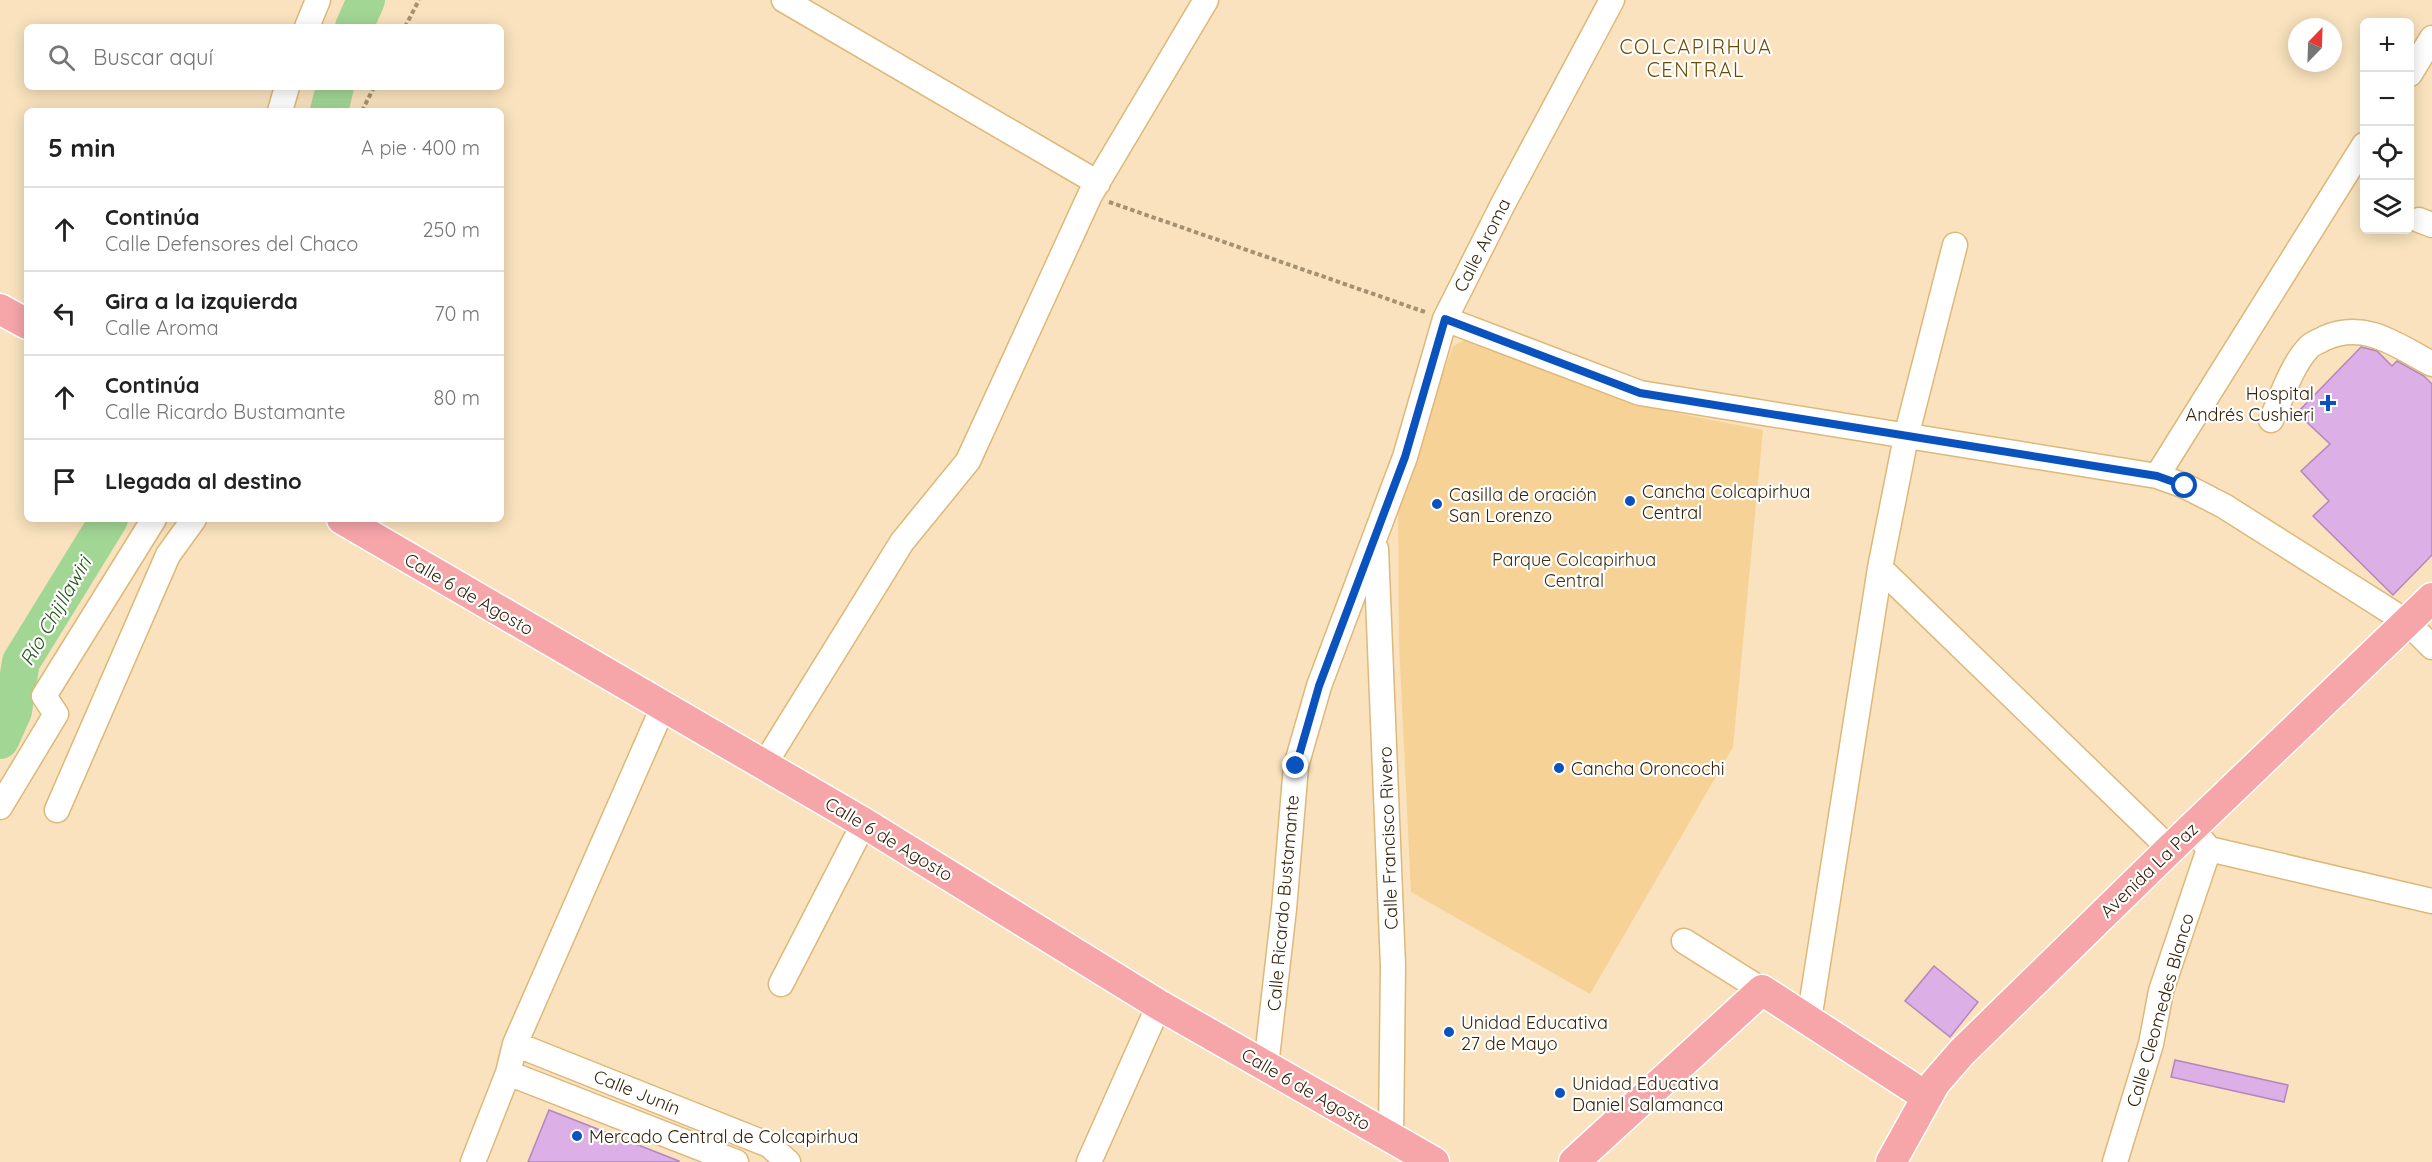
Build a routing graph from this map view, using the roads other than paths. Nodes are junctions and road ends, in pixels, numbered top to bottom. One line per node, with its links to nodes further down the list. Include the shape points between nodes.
1 (318, 0): 5 (street)
2 (784, 0): 11 (street)
3 (1206, 0): 11 (street)
4 (1611, 0): 14 (street, Calle Aroma)
5 (308, 24)
6 (2432, 38): 7 (street)
7 (2410, 72)
8 (286, 90): 9 (street)
9 (281, 108)
10 (2360, 151): 19 (street)
11 (1094, 189): 29 (street, via 968,460 902,542)
12 (1955, 245): 18 (street)
13 (0, 309): 15 (main road)
14 (1445, 319): 18 (street, via 1640,393); 23 (street, Calle Aroma, via 1405,457)
15 (24, 322)
16 (2432, 364): 17 (street, via 2361,331 2332,335 2310,346 2299,361)
17 (2271, 420)
18 (1906, 437): 19 (street); 24 (street)
19 (2157, 476): 26 (street, via 2224,506)
20 (152, 522): 30 (street, via 44,696 56,714)
21 (192, 522): 31 (street, via 168,555)
22 (347, 522): 28 (main road, Calle 6 de Agosto)
23 (1375, 538): 42 (street, Calle Ricardo Bustamante, via 1319,686 1296,766); 45 (street, Calle Francisco Rivero, via 1394,966)
24 (1880, 568): 34 (street); 40 (street)
25 (2432, 598): 26 (main road, Avenida La Paz)
26 (2407, 622): 27 (street); 33 (main road, Avenida La Paz)
27 (2432, 647)
28 (663, 707): 29 (main road, Calle 6 de Agosto); 41 (street)
29 (764, 765): 32 (main road, Calle 6 de Agosto)
30 (0, 807)
31 (57, 810)
32 (864, 823): 37 (street); 39 (main road, Calle 6 de Agosto)
33 (2200, 838): 34 (main road, Avenida La Paz); 35 (street); 53 (street, Calle Cleomedes Blanco, via 2151,1044)
34 (2170, 849): 44 (main road, Avenida La Paz, via 1962,1053)
35 (2432, 901)
36 (1684, 941): 38 (street)
37 (781, 984)
38 (1762, 990): 40 (main road); 51 (main road)
39 (1159, 1005): 42 (main road, Calle 6 de Agosto); 49 (street)
40 (1809, 1020): 44 (main road)
41 (516, 1044): 43 (street); 48 (street, Calle Junín, via 769,1145)
42 (1266, 1066): 45 (main road, Calle 6 de Agosto)
43 (508, 1073): 46 (street); 47 (street, Calle Junín)
44 (1927, 1098): 52 (main road, Avenida La Paz)
45 (1387, 1150): 50 (main road, Calle 6 de Agosto)
46 (473, 1162)
47 (736, 1162)
48 (787, 1162)
49 (1089, 1162)
50 (1434, 1162)
51 (1574, 1162)
52 (1891, 1162)
53 (2115, 1162)

